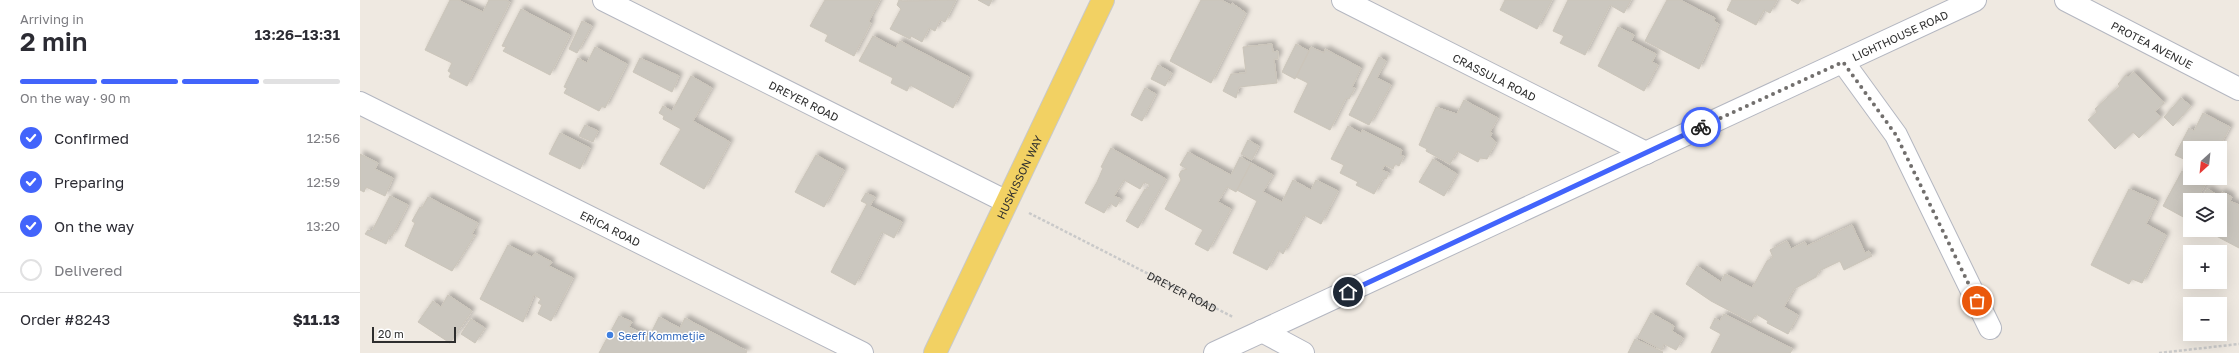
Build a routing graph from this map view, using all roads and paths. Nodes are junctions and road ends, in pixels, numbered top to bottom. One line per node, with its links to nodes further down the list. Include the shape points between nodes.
1 (604, 0): 10 (street, DREYER ROAD)
2 (1103, 0): 10 (main road, HUSKISSON WAY)
3 (1343, 0): 9 (street, CRASSULA ROAD)
4 (1975, 0): 6 (street, LIGHTHOUSE ROAD)
5 (2066, 0): 7 (street, PROTEA AVENUE)
6 (1843, 62): 9 (street, LIGHTHOUSE ROAD); 11 (street, via 1896,135)
7 (2239, 89)
8 (360, 103): 14 (street, ERICA ROAD)
9 (1646, 153): 12 (street, LIGHTHOUSE ROAD)
10 (1006, 201): 12 (path, DREYER ROAD); 15 (main road, HUSKISSON WAY)
11 (1990, 328)
12 (1262, 331): 16 (street, LIGHTHOUSE ROAD); 17 (street)
13 (2239, 344): 18 (path)
14 (862, 353)
15 (934, 353)
16 (1215, 353)
17 (1303, 353)
18 (2159, 353)

